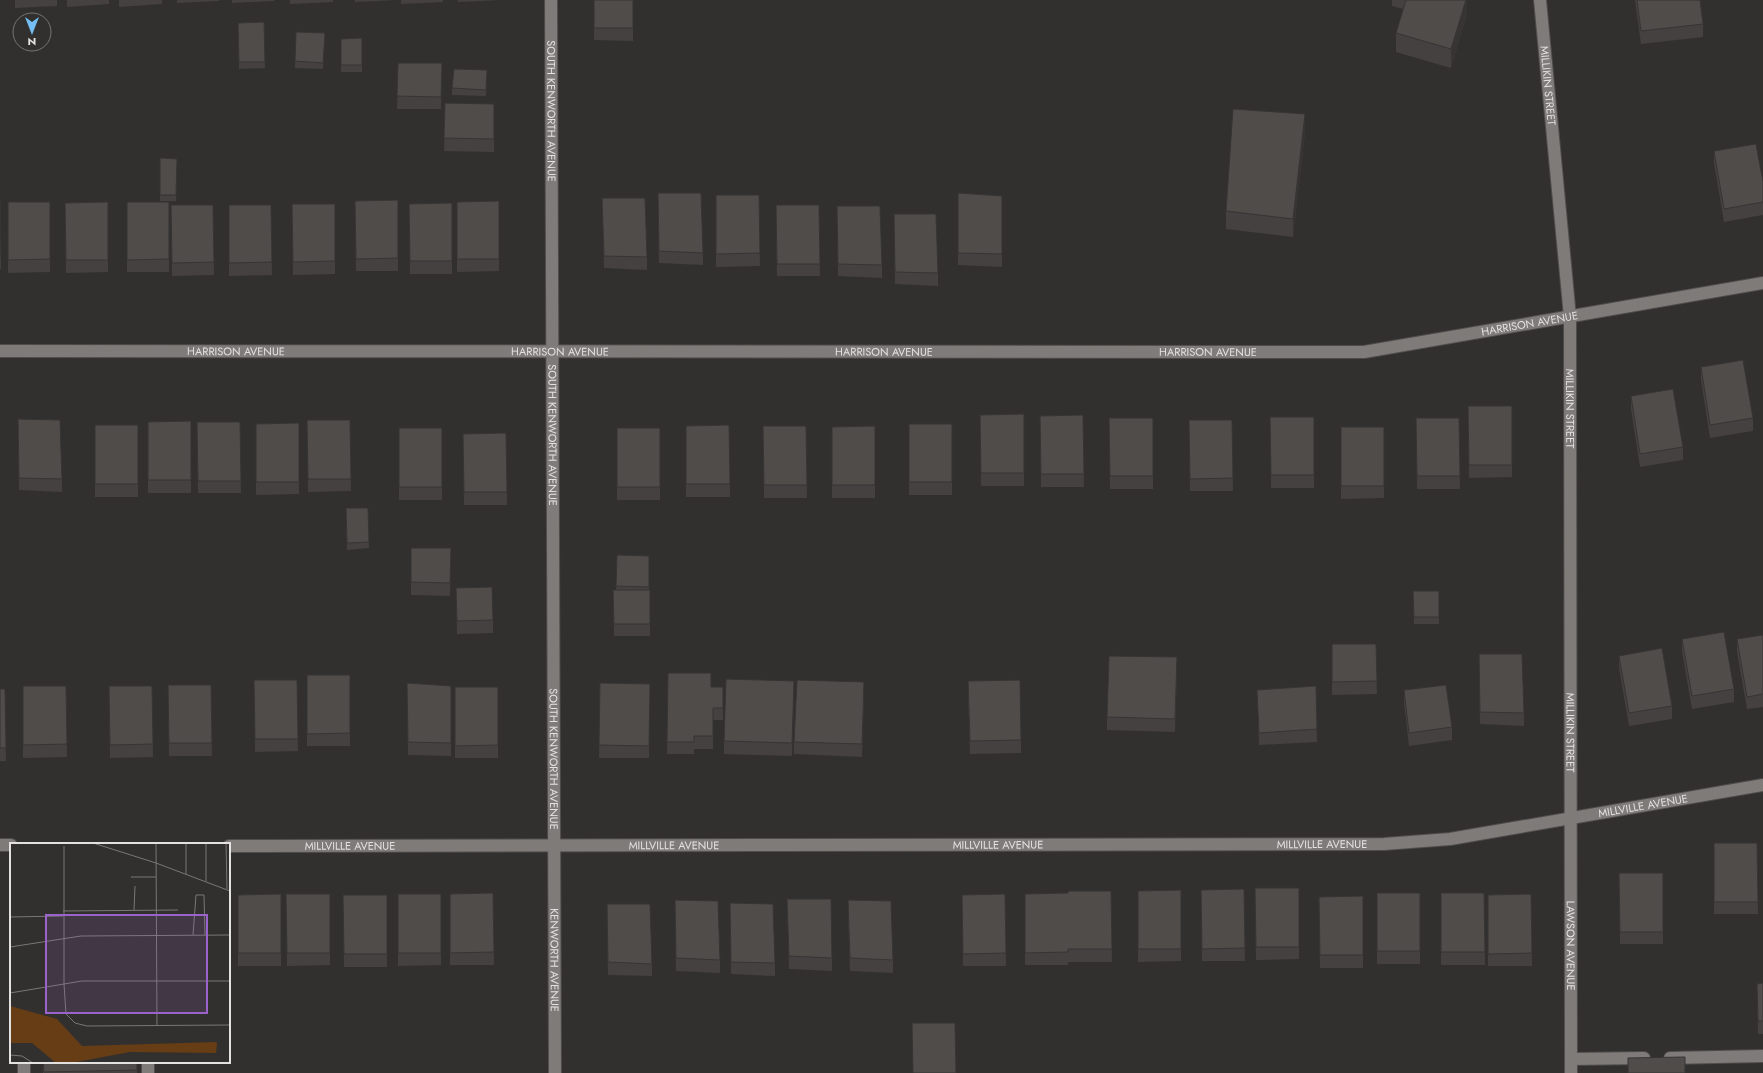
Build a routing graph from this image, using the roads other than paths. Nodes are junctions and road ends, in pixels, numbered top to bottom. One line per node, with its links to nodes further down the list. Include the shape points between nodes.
1 (551, 0): 5 (street, SOUTH KENWORTH AVENUE)
2 (1540, 0): 4 (street, MILLIKIN STREET)
3 (1763, 283): 4 (street, HARRISON AVENUE)
4 (1570, 317): 5 (street, HARRISON AVENUE, via 1364,352); 8 (street, MILLIKIN STREET)
5 (552, 350): 6 (street, HARRISON AVENUE); 12 (street, SOUTH KENWORTH AVENUE)
6 (0, 351)
7 (1763, 785): 8 (street, MILLVILLE AVENUE)
8 (1570, 818): 12 (street, MILLVILLE AVENUE, via 1450,839 1384,844); 14 (street, LAWSON AVENUE)
9 (10, 845): 10 (street)
10 (0, 846)
11 (230, 846): 12 (street, MILLVILLE AVENUE)
12 (554, 846): 15 (street, KENWORTH AVENUE)
13 (1763, 1056): 14 (street)
14 (1571, 1059): 16 (street, LAWSON AVENUE)
15 (555, 1073)
16 (1571, 1073)

